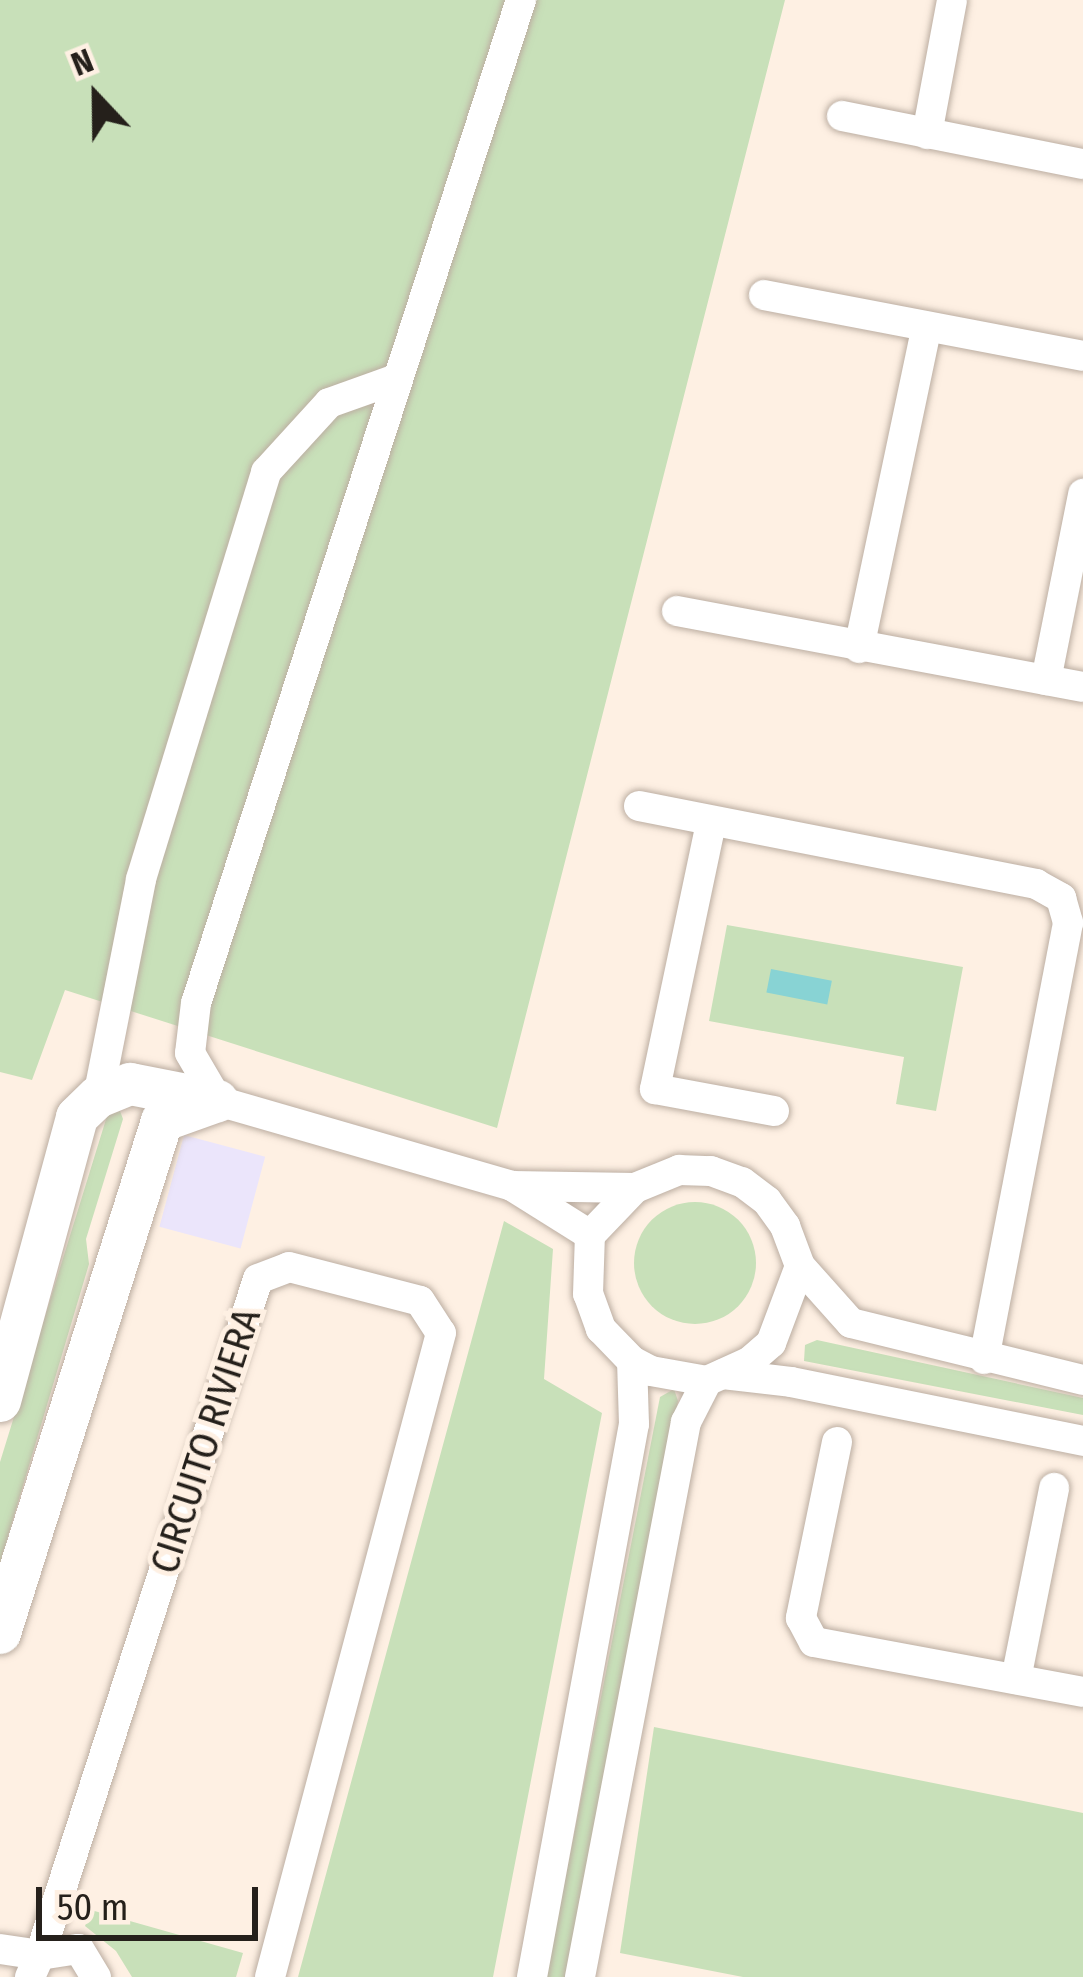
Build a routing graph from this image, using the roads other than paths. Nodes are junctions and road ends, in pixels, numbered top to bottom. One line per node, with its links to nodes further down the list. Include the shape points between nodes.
1 (521, 0): 9 (street)
2 (952, 0): 4 (street)
3 (842, 116): 4 (street)
4 (927, 134): 5 (street)
5 (1083, 164)
6 (764, 295): 7 (street)
7 (926, 329): 8 (street); 12 (street)
8 (1083, 356)
9 (396, 379): 17 (street, via 329,403 266,472 141,879); 18 (street, via 196,1003 190,1053)
10 (1083, 494): 13 (street)
11 (676, 611): 12 (street)
12 (859, 648): 13 (street)
13 (1046, 680): 14 (street)
14 (1083, 687)
15 (639, 806): 16 (street)
16 (711, 823): 19 (street, via 656,1089); 24 (street, via 1036,884 1060,898 1069,923)
17 (98, 1097): 18 (main road, via 130,1084); 28 (main road, via 77,1117)
18 (218, 1101): 20 (street); 32 (main road, via 162,1121)
19 (774, 1111)
20 (512, 1186): 21 (street); 22 (street)
21 (635, 1188): 22 (street); 23 (street, via 680,1170 742,1182 785,1226)
22 (590, 1234): 25 (street, via 588,1294 601,1329)
23 (800, 1266): 24 (street, via 850,1323); 26 (street, via 771,1343)
24 (984, 1359): 27 (street)
25 (632, 1361): 26 (street); 39 (street, via 634,1424)
26 (715, 1378): 29 (street, via 791,1382); 40 (street, via 686,1422)
27 (1083, 1380)
28 (0, 1401)
29 (1083, 1441)
30 (837, 1442): 33 (street, via 801,1618 814,1642)
31 (1054, 1488): 33 (street)
32 (0, 1633)
33 (1016, 1678): 34 (street)
34 (1083, 1692)
35 (0, 1948): 36 (street)
36 (35, 1966): 37 (street, via 79,1949); 38 (street, CIRCUITO RIVIERA, via 257,1279 289,1267 420,1301 441,1333)
37 (96, 1977)
38 (270, 1977)
39 (532, 1977)
40 (580, 1977)

